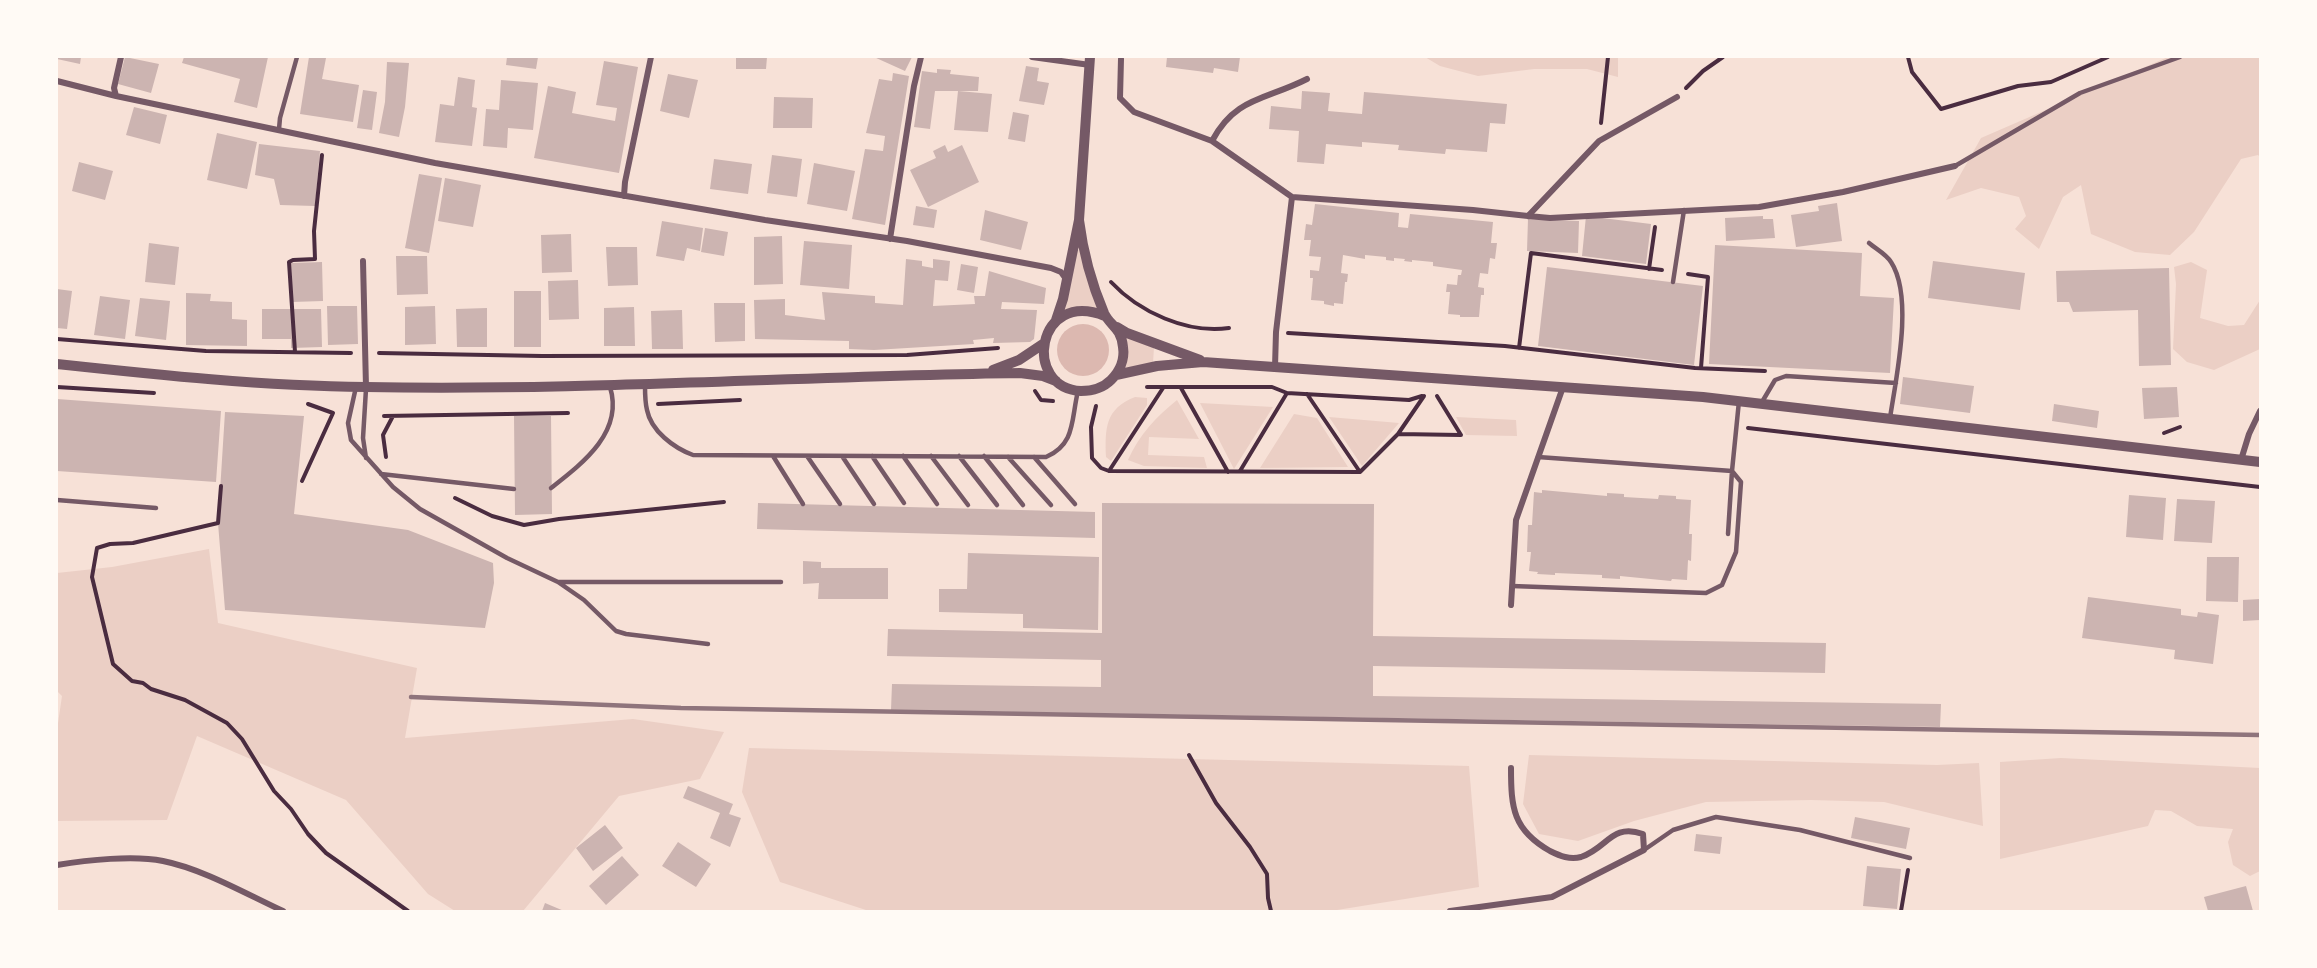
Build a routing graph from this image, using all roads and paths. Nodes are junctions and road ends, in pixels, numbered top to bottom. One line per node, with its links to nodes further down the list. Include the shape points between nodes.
1 (121, 57): 15 (street, via 114,88)
2 (297, 57): 17 (lane)
3 (651, 57): 22 (street)
4 (921, 57): 28 (street)
5 (1032, 57): 12 (street)
6 (1608, 57): 20 (path)
7 (1723, 57): 16 (path, via 1703,70)
8 (1908, 57): 9 (path, via 1912,72 1941,109 2018,86 2051,82)
9 (2108, 57)
10 (2180, 57): 21 (lane, via 2080,93)
11 (1121, 59): 19 (street, via 1120,98 1134,112)
12 (1090, 61): 26 (street)
13 (1306, 79): 19 (street, via 1240,106 1221,123)
14 (57, 81): 15 (street)
15 (116, 96): 17 (street)
16 (1677, 96): 20 (street)
17 (279, 129): 18 (street)
18 (324, 139): 22 (street); 45 (path, via 314,231 315,259 289,262)
19 (1212, 141): 23 (street)
20 (1599, 141): 25 (street)
21 (1955, 166): 24 (street, via 1759,207)
22 (624, 196): 28 (street)
23 (1292, 197): 25 (street); 40 (street)
24 (1684, 210): 25 (street); 32 (lane)
25 (1528, 216)
26 (1079, 220): 34 (street); 36 (street, via 1086,263)
27 (1656, 220): 31 (path)
28 (890, 239): 34 (street, via 1051,268 1061,272)
29 (1869, 243): 56 (lane, via 1889,259 1902,297)
30 (363, 261): 46 (street)
31 (1649, 268): 32 (path); 44 (path, via 1531,253)
32 (1674, 272): 35 (lane); 50 (path, via 1708,277)
33 (1108, 279): 39 (path, via 1153,314 1188,325)
34 (1067, 282): 37 (street)
35 (1672, 282)
36 (1105, 316): 37 (street, via 1079,310); 38 (street)
37 (1056, 321): 42 (street)
38 (1115, 325): 47 (street); 53 (street, via 1124,350)
39 (1229, 328)
40 (1276, 332): 44 (path); 49 (street)
41 (57, 339): 45 (path, via 206,351)
42 (1043, 344): 52 (street, via 1019,360); 54 (street, via 1048,370)
43 (1008, 347): 46 (path, via 907,355)
44 (1519, 348): 50 (path)
45 (295, 352): 46 (path)
46 (365, 353): 58 (street)
47 (1203, 362): 49 (street); 53 (street)
48 (57, 364): 58 (street)
49 (1275, 367): 61 (street)
50 (1701, 368): 51 (path)
51 (1767, 371)
52 (984, 373): 54 (street, via 1020,373); 55 (street)
53 (1116, 375): 64 (street, via 1099,388)
54 (1056, 381): 64 (street)
55 (644, 383): 57 (street); 74 (lane)
56 (1896, 383): 73 (lane, via 1786,376 1775,380); 82 (lane)
57 (609, 384): 58 (street); 109 (lane, via 615,402 608,429 584,461)
58 (361, 387): 95 (lane); 95 (lane, via 348,423 351,440)
59 (1137, 387): 60 (path)
60 (1164, 387): 62 (path); 99 (path)
61 (1563, 387): 72 (street); 94 (street)
62 (1181, 388): 65 (path, via 1272,387); 102 (path)
63 (1032, 389): 75 (path, via 1041,400)
64 (1078, 391): 75 (lane)
65 (1287, 393): 66 (path); 100 (path)
66 (1307, 394): 67 (path, via 1408,400); 103 (path)
67 (1424, 395): 68 (path); 84 (path)
68 (1437, 396): 69 (path); 84 (path, via 1461,435)
69 (1449, 397)
70 (752, 400): 74 (path)
71 (1099, 401): 76 (path)
72 (1739, 401): 73 (street); 101 (lane)
73 (1761, 403): 82 (street)
74 (647, 404): 85 (lane, via 651,422 680,450 693,455)
75 (1075, 404): 76 (path); 96 (lane, via 1067,441 1057,452)
76 (1096, 406): 99 (path, via 1091,427 1092,458)
77 (2260, 411): 97 (street)
78 (568, 413): 81 (path)
79 (338, 414): 106 (path, via 333,413)
80 (384, 416): 81 (path)
81 (393, 416): 105 (path, via 383,435 383,447 388,464)
82 (1890, 418): 97 (street)
83 (1744, 427): 108 (path)
84 (1398, 434): 103 (path)
85 (773, 456): 86 (lane); 115 (lane)
86 (807, 456): 87 (lane); 116 (lane)
87 (842, 456): 88 (lane); 117 (lane)
88 (872, 456): 89 (lane); 114 (lane)
89 (903, 456): 90 (lane); 118 (lane)
90 (931, 456): 91 (lane); 123 (lane)
91 (959, 456): 92 (lane); 120 (lane)
92 (984, 456): 93 (lane); 121 (lane)
93 (1008, 457): 96 (lane); 122 (lane)
94 (1538, 457): 101 (lane); 128 (street, via 1516,520)
95 (366, 458): 104 (lane)
96 (1034, 458): 119 (lane)
97 (2241, 460): 98 (street)
98 (2260, 462)
99 (1109, 471): 102 (path)
100 (1240, 471): 102 (path); 103 (path)
101 (1732, 471): 125 (lane); 128 (lane, via 1741,482 1736,552 1722,585 1706,593)
102 (1228, 472)
103 (1360, 472)
104 (381, 474): 105 (lane); 126 (lane, via 420,509)
105 (400, 475): 110 (lane)
106 (302, 481)
107 (221, 486): 137 (path, via 218,523 97,548 92,577 113,664 132,681 185,700 226,723 242,739 274,791 326,853)
108 (2260, 487)
109 (551, 488)
110 (514, 489)
111 (450, 496): 113 (path, via 492,516 524,525)
112 (57, 500): 124 (lane)
113 (724, 502)
114 (904, 503)
115 (803, 504)
116 (840, 504)
117 (874, 504)
118 (937, 504)
119 (1075, 504)
120 (997, 505)
121 (1023, 505)
122 (1051, 505)
123 (968, 506)
124 (156, 508)
125 (1728, 534)
126 (558, 582): 127 (lane); 130 (lane, via 584,600 616,631)
127 (781, 582)
128 (1512, 586): 129 (street)
129 (1511, 605)
130 (708, 644)
131 (1190, 755): 138 (path, via 1216,803 1267,874)
132 (1511, 768): 133 (street, via 1511,797 1517,821 1528,836 1561,857 1578,858 1591,853 1620,831 1630,830 1643,834)
133 (1644, 850): 134 (lane, via 1673,830 1716,817 1800,830); 139 (street, via 1552,897)
134 (1910, 858): 140 (path)
135 (57, 865): 136 (street, via 134,858 162,861)
136 (283, 911)
137 (408, 911)
138 (1271, 911)
139 (1450, 911)
140 (1901, 911)

